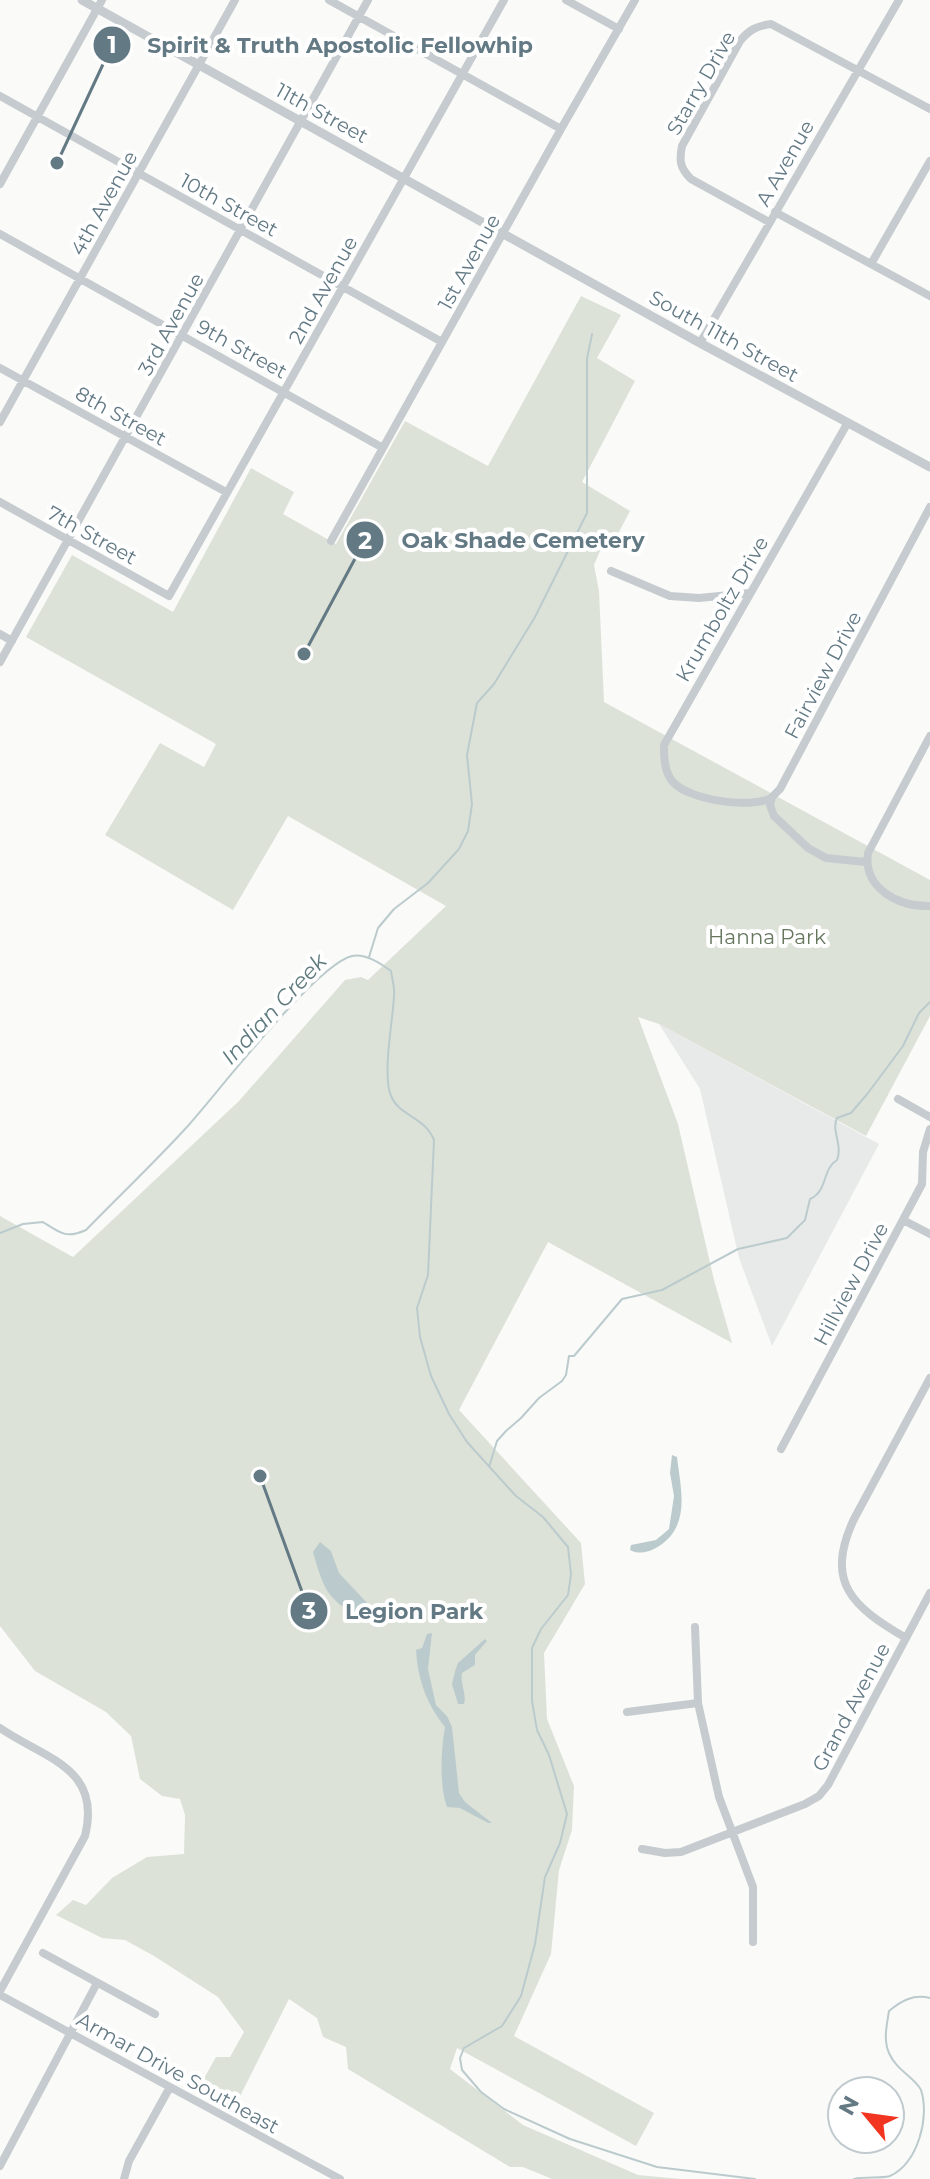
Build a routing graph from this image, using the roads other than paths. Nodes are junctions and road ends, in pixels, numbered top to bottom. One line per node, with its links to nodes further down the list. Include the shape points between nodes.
1 (82, 0): 9 (street, 11th Street)
2 (235, 0): 12 (street, 4th Avenue)
3 (329, 0): 10 (street)
4 (368, 0): 10 (street, 3rd Avenue)
5 (504, 0): 14 (street, 2nd Avenue)
6 (566, 0): 11 (street)
7 (635, 0): 11 (street, 1st Avenue)
8 (899, 0): 13 (street, A Avenue)
9 (100, 4): 12 (street, 11th Street); 17 (street)
10 (359, 17): 14 (street); 18 (street, 3rd Avenue)
11 (619, 29): 19 (street, 1st Avenue)
12 (199, 66): 18 (street, 11th Street); 21 (street, 4th Avenue)
13 (857, 70): 16 (street); 24 (street, A Avenue); 25 (street, Starry Drive, via 771,24 759,25 740,41 679,160 691,179)
14 (463, 74): 19 (street); 22 (street, 2nd Avenue)
15 (0, 96): 17 (street, 10th Street)
16 (930, 109)
17 (38, 117): 21 (street, 10th Street); 23 (street)
18 (302, 122): 22 (street, 11th Street); 26 (street, 3rd Avenue)
19 (561, 129): 27 (street, 1st Avenue)
20 (930, 161): 29 (street)
21 (139, 173): 26 (street, 10th Street); 30 (street, 4th Avenue)
22 (404, 178): 27 (street, 11th Street); 31 (street, 2nd Avenue)
23 (0, 184)
24 (775, 212): 25 (street, A Avenue); 29 (street)
25 (769, 222): 35 (street, A Avenue)
26 (241, 230): 31 (street, 10th Street); 33 (street, 3rd Avenue)
27 (503, 233): 34 (street, 1st Avenue); 35 (street, South 11th Street)
28 (0, 234): 30 (street, 9th Street)
29 (871, 264): 32 (street)
30 (80, 279): 33 (street, 9th Street); 37 (street, 4th Avenue)
31 (343, 287): 34 (street, 10th Street); 38 (street, 2nd Avenue)
32 (930, 296)
33 (183, 335): 38 (street, 9th Street); 41 (street, 3rd Avenue)
34 (442, 342): 42 (street, 1st Avenue)
35 (700, 343): 40 (street, South 11th Street)
36 (0, 368): 37 (street, 8th Street)
37 (23, 381): 39 (street, 4th Avenue); 41 (street, 8th Street)
38 (284, 390): 42 (street, 9th Street); 44 (street, 2nd Avenue)
39 (0, 422)
40 (847, 424): 43 (street, South 11th Street); 50 (street, Krumboltz Drive)
41 (126, 437): 44 (street, 8th Street); 47 (street, 3rd Avenue)
42 (383, 448): 48 (street, 1st Avenue)
43 (930, 467)
44 (226, 492): 51 (street, 2nd Avenue)
45 (0, 502): 47 (street, 7th Street)
46 (930, 507): 56 (street, Fairview Drive)
47 (68, 540): 51 (street, 7th Street); 53 (street, 3rd Avenue)
48 (331, 541)
49 (611, 571): 50 (street, via 670,596)
50 (750, 593): 56 (street, Krumboltz Drive, via 664,745 666,768 685,791 706,798 747,802)
51 (169, 596)
52 (0, 634): 53 (street)
53 (12, 641): 54 (street, 3rd Avenue)
54 (0, 662)
55 (930, 736): 57 (street)
56 (772, 797): 57 (street, via 774,816 808,848 826,858)
57 (866, 862): 58 (street, via 876,886 897,899)
58 (930, 906)
59 (898, 1099): 60 (street)
60 (930, 1117)
61 (930, 1129): 62 (street, Hillview Drive, via 922,1184)
62 (903, 1220): 63 (street); 65 (street, Hillview Drive)
63 (930, 1234)
64 (930, 1378): 68 (street, via 854,1519 842,1555 842,1573 859,1606)
65 (781, 1449)
66 (930, 1593): 68 (street, Grand Avenue)
67 (695, 1627): 69 (street)
68 (906, 1638): 72 (street, Grand Avenue, via 819,1796)
69 (698, 1703): 70 (street); 72 (street)
70 (627, 1712)
71 (0, 1728): 77 (street, via 70,1770 82,1784 90,1818)
72 (732, 1833): 73 (street, Grand Avenue, via 681,1852); 74 (street, via 753,1887)
73 (642, 1849)
74 (753, 1942)
75 (43, 1953): 76 (street)
76 (97, 1983): 78 (street); 79 (street)
77 (0, 1993): 79 (street, Armar Drive Southeast)
78 (155, 2014)
79 (71, 2032): 80 (street, Armar Drive Southeast); 81 (street)
80 (170, 2087): 82 (street); 83 (street, Armar Drive Southeast)
81 (0, 2166)
82 (124, 2179)
83 (340, 2179)

